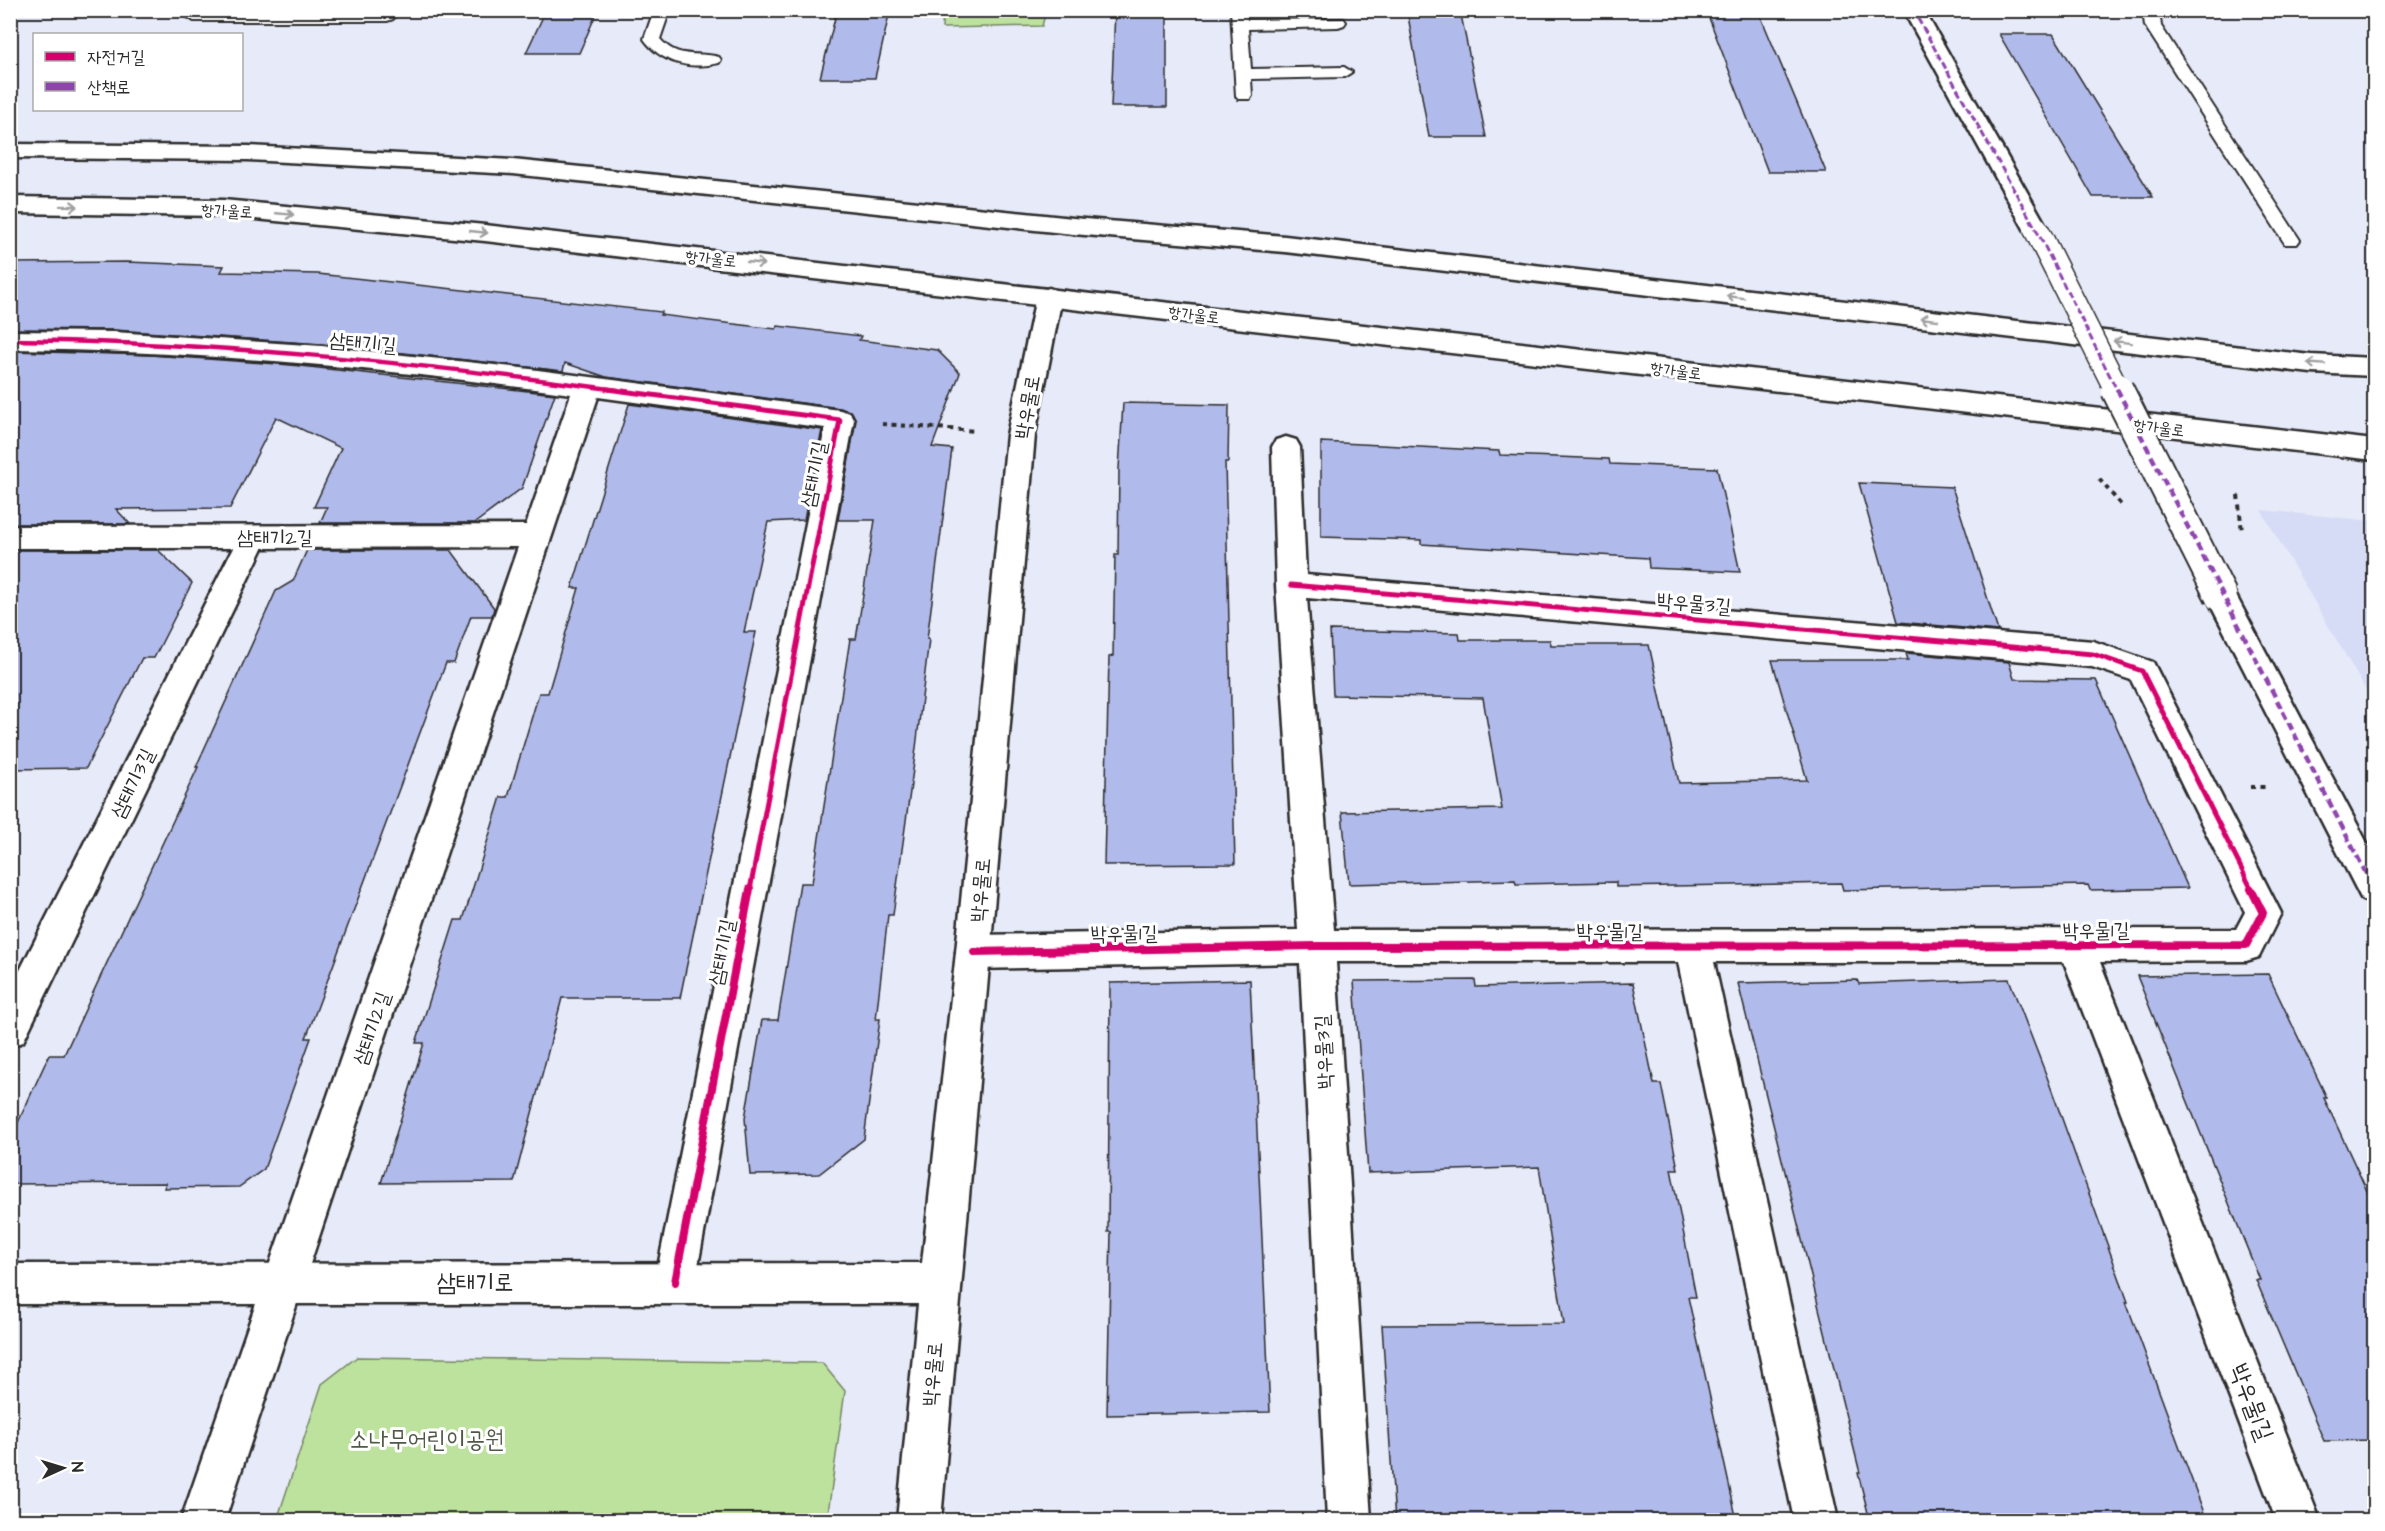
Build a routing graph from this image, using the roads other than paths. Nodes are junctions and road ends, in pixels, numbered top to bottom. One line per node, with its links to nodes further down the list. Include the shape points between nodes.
1 (390, 10): 5 (lane, via 387,16)
2 (662, 10): 8 (lane, via 652,39 663,53 687,61)
3 (1913, 10): 25 (street, bridge, via 2036,228)
4 (2151, 10): 14 (lane, via 2153,26)
5 (194, 16)
6 (1239, 18): 7 (lane); 10 (lane)
7 (1338, 22)
8 (713, 60)
9 (1344, 72): 10 (lane)
10 (1243, 74): 11 (lane)
11 (1244, 96)
12 (10, 150): 17 (street, one-way to 12, via 2311,364 1285,244 1073,226 513,167 248,153)
13 (10, 205): 15 (street, 항가울로, one-way to 15, via 235,209 485,233)
14 (2291, 240)
15 (1049, 297): 20 (street, 항가울로); 30 (street, 박우물로, via 1021,435)
16 (10, 340): 18 (street, 삼태기1길, via 103,339 392,360)
17 (2374, 367)
18 (588, 388): 21 (street, 삼태기2길); 33 (street, 삼태기1길, via 840,420)
19 (1286, 447): 24 (street, 박우물3길)
20 (2374, 450)
21 (539, 536): 23 (street, 삼태기2길); 32 (street, 삼태기2길)
22 (10, 537): 23 (street, 삼태기2길)
23 (253, 537): 31 (street, 삼태기3길)
24 (1291, 585): 26 (street, 박우물3길, via 2093,654 2142,671 2263,912); 27 (street, 박우물3길)
25 (2374, 889)
26 (2246, 945): 29 (street, 박우물1길)
27 (1317, 946): 28 (street, 박우물1길); 30 (street, 박우물1길); 38 (street, 박우물3길)
28 (1693, 947): 29 (street, 박우물1길); 39 (street)
29 (2076, 947): 40 (street, 박우물1길)
30 (974, 952): 34 (street, 박우물로)
31 (10, 1030)
32 (285, 1282): 33 (street, 삼태기로); 35 (street, 삼태기로); 36 (street, 삼태기2길)
33 (675, 1282): 34 (street, 삼태기로)
34 (940, 1283): 37 (street, 박우물로)
35 (10, 1284)
36 (203, 1521)
37 (919, 1521)
38 (1349, 1521)
39 (1816, 1521)
40 (2298, 1521)

